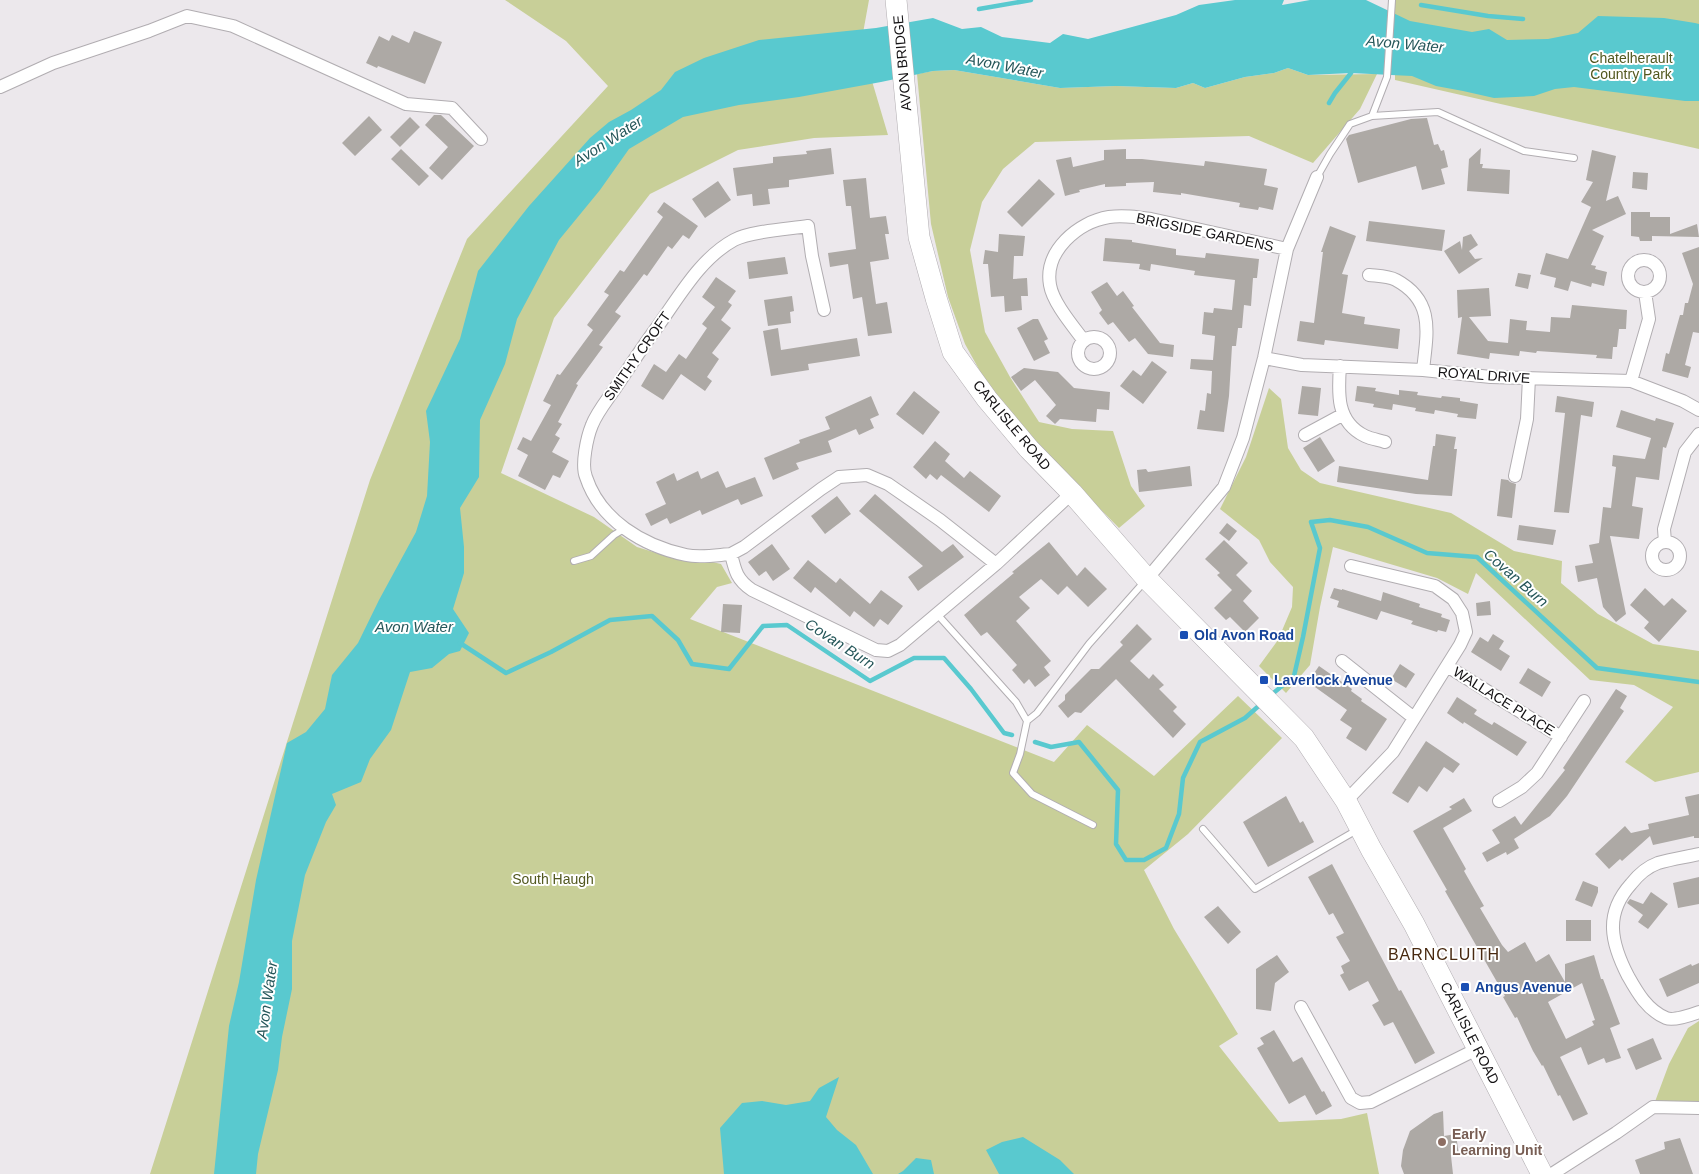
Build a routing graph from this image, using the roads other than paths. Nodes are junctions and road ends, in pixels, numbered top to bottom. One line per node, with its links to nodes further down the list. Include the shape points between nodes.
1 (896, 0): 5 (main road, AVON BRIDGE)
2 (1392, 0): 4 (lane, via 1387,77)
3 (0, 87): 6 (street, via 53,64 187,16 233,26 406,104 452,108)
4 (1372, 116): 7 (lane, via 1438,112 1524,150); 8 (lane, via 1350,124)
5 (907, 126): 25 (main road, CARLISLE ROAD, via 919,237 953,352 987,399)
6 (481, 139)
7 (1574, 158)
8 (1317, 177): 9 (street)
9 (1287, 249): 13 (street, BRIGSIDE GARDENS, via 1137,217 1097,220 1066,238 1050,267 1050,286 1056,302); 14 (street)
10 (1369, 275): 16 (street, via 1394,279 1414,294 1423,306 1427,323)
11 (1645, 292): 18 (street, via 1649,319)
12 (824, 310): 26 (street, SMITHY CROFT, via 808,226 736,239 699,269 592,425 585,476 601,507)
13 (1084, 340)
14 (1264, 358): 15 (street, ROYAL DRIVE, via 1302,365); 32 (street, via 1243,438 1224,487)
15 (1340, 366): 16 (street, ROYAL DRIVE); 20 (street, via 1338,387)
16 (1423, 370): 17 (street, ROYAL DRIVE)
17 (1528, 378): 18 (street, ROYAL DRIVE); 24 (street, via 1527,419)
18 (1631, 381): 19 (street, ROYAL DRIVE)
19 (1699, 410)
20 (1342, 415): 22 (street); 23 (street, via 1365,436)
21 (1699, 434): 27 (street, via 1685,452 1664,529)
22 (1305, 435)
23 (1385, 442)
24 (1515, 476)
25 (1072, 493): 30 (street); 32 (main road, CARLISLE ROAD)
26 (624, 529): 28 (street, SMITHY CROFT, via 654,545 687,556); 29 (lane, via 591,556)
27 (1665, 542)
28 (731, 554): 30 (street, SMITHY CROFT, via 839,477 867,475 888,484); 33 (street, via 742,583 752,590 876,650 888,651 900,645)
29 (574, 561)
30 (996, 564): 33 (street)
31 (1351, 566): 35 (street, via 1435,586 1452,598 1462,613 1466,632)
32 (1147, 579): 38 (lane, via 1088,644 1037,713); 40 (main road, CARLISLE ROAD, via 1304,738)
33 (937, 614): 38 (lane, via 1016,702)
34 (1342, 662): 37 (street)
35 (1447, 666): 37 (street); 39 (street, WALLACE PLACE)
36 (1584, 701): 39 (street, WALLACE PLACE)
37 (1414, 718): 40 (street, via 1392,752)
38 (1027, 721): 42 (lane, via 1013,774 1032,794)
39 (1561, 737): 41 (street, WALLACE PLACE, via 1537,773 1522,788)
40 (1346, 801): 43 (main road, CARLISLE ROAD)
41 (1500, 801)
42 (1093, 825)
43 (1360, 828): 44 (lane, via 1255,889); 48 (main road, CARLISLE ROAD)
44 (1203, 829)
45 (1699, 854): 47 (street, via 1657,863 1642,872 1624,891 1612,920 1620,960 1640,998 1667,1019)
46 (1301, 1007): 48 (street, via 1351,1098 1360,1103 1371,1102)
47 (1699, 1012)
48 (1479, 1048): 50 (main road, CARLISLE ROAD)
49 (1699, 1108): 51 (street, via 1653,1107)
50 (1542, 1174)
51 (1552, 1174)

